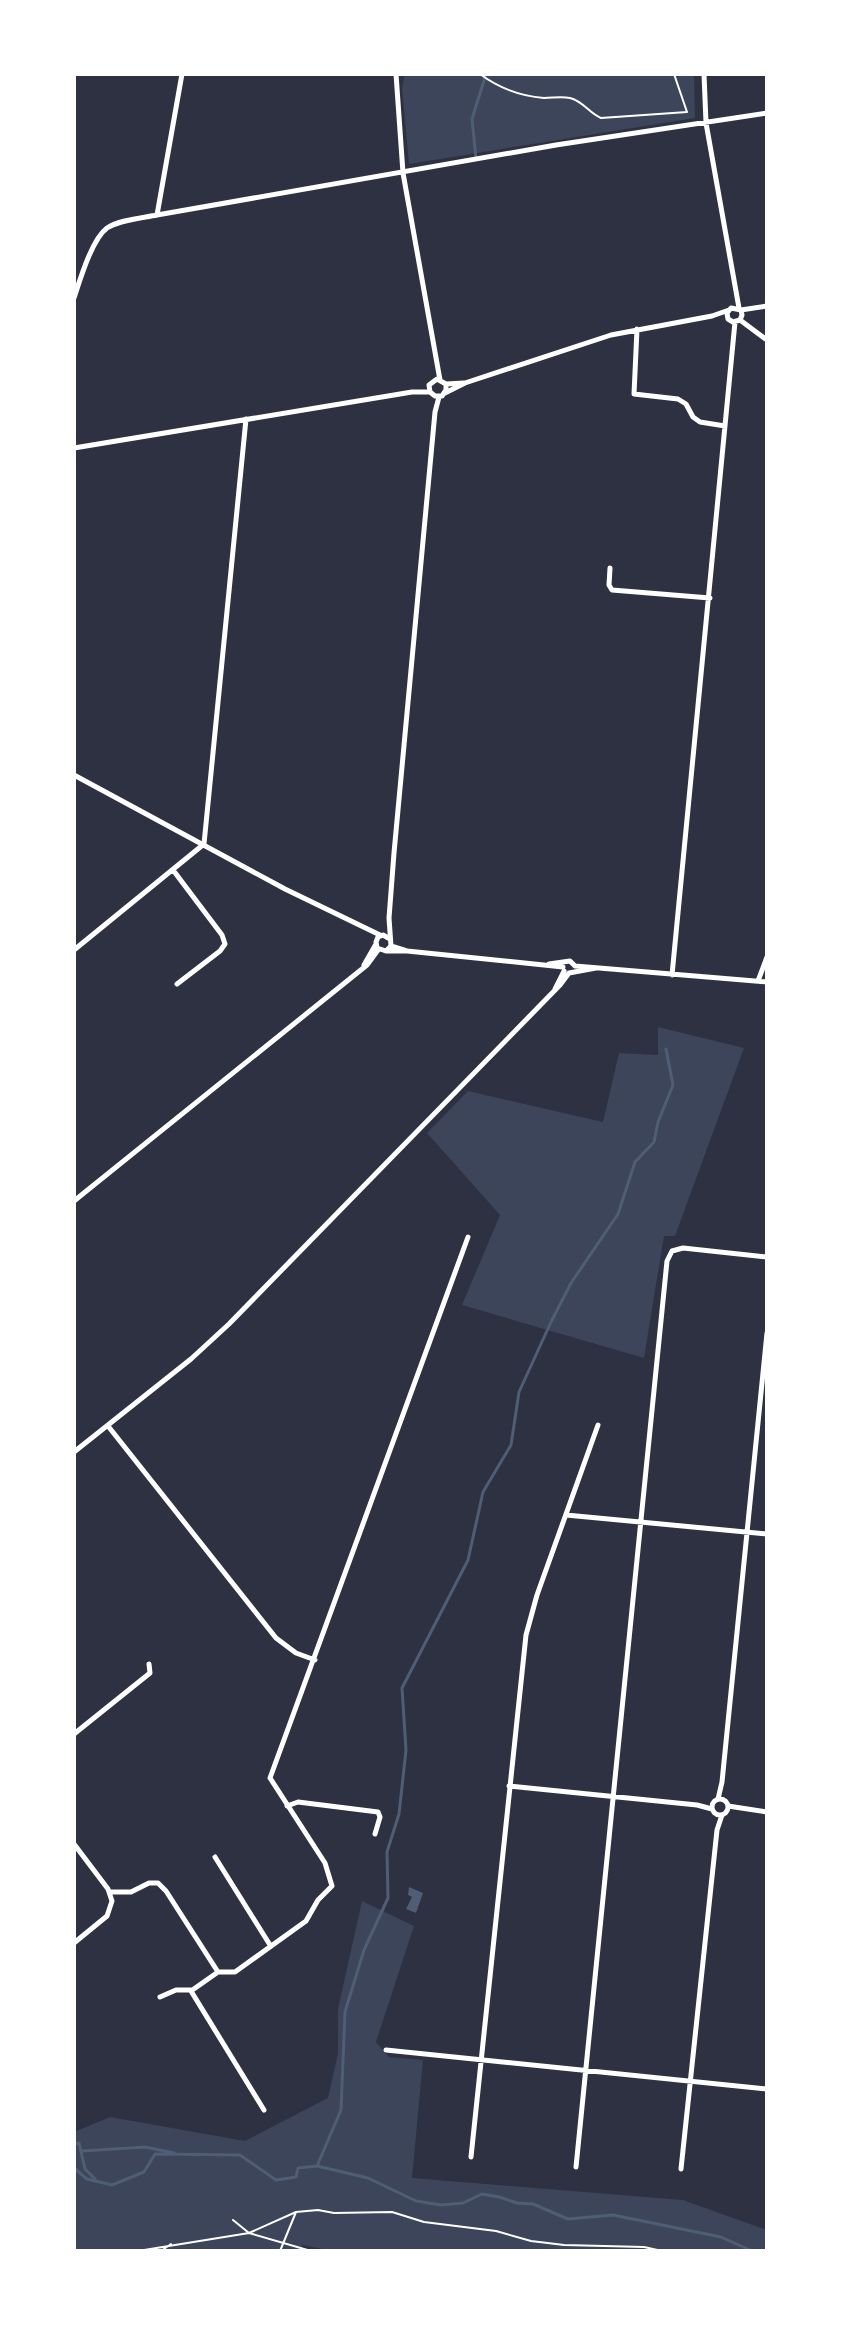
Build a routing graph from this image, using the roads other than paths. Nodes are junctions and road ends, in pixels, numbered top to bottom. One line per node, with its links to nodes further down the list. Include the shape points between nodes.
1 (182, 74): 7 (street)
2 (396, 74): 6 (street)
3 (704, 74): 5 (street)
4 (767, 113): 5 (street)
5 (706, 123): 6 (street); 10 (street)
6 (403, 173): 7 (street); 13 (street)
7 (157, 215): 8 (street, via 105,230)
8 (74, 298)
9 (767, 306): 10 (street)
10 (735, 314): 11 (street); 12 (street); 15 (street)
11 (637, 329): 13 (street); 15 (street, via 634,394 678,399 700,422)
12 (767, 340)
13 (437, 388): 14 (street); 22 (street)
14 (246, 419): 16 (street); 20 (street)
15 (725, 427): 18 (street)
16 (74, 448)
17 (610, 568): 18 (street, via 609,585 615,591)
18 (710, 598): 29 (street)
19 (74, 775): 20 (street)
20 (204, 844): 21 (street); 23 (street)
21 (173, 870): 26 (street); 32 (street, via 225,944)
22 (389, 918): 24 (street); 25 (street)
23 (362, 929): 24 (street); 25 (street)
24 (382, 935): 25 (street); 25 (street)
25 (383, 945): 28 (street); 33 (street, via 364,966)
26 (74, 950)
27 (767, 957): 30 (street)
28 (569, 968): 29 (street); 38 (street, via 555,990 229,1324)
29 (672, 975): 30 (street)
30 (758, 981): 31 (street)
31 (767, 982)
32 (177, 984)
33 (74, 1201)
34 (468, 1237): 44 (street)
35 (767, 1257): 41 (street, via 676,1249 667,1261)
36 (767, 1333): 42 (street)
37 (598, 1425): 40 (street)
38 (108, 1426): 39 (street); 44 (street, via 276,1638)
39 (74, 1452)
40 (566, 1515): 41 (street); 47 (street, via 526,1635)
41 (642, 1522): 42 (street); 48 (street)
42 (748, 1532): 43 (street); 50 (street)
43 (767, 1534)
44 (315, 1660): 49 (street, via 270,1778)
45 (149, 1664): 46 (street, via 150,1673)
46 (74, 1734)
47 (509, 1786): 48 (street); 62 (street)
48 (615, 1797): 50 (street); 63 (street)
49 (287, 1806): 52 (street, via 298,1802 378,1812); 57 (street, via 325,1863 332,1886 309,1918)
50 (720, 1807): 51 (street); 64 (street)
51 (767, 1812)
52 (375, 1834)
53 (74, 1844): 55 (street)
54 (215, 1857): 57 (street)
55 (110, 1892): 56 (street, via 107,1916); 58 (street, via 158,1883)
56 (74, 1943)
57 (270, 1945): 58 (street, via 235,1972)
58 (218, 1972): 59 (street)
59 (191, 1990): 60 (street); 66 (street)
60 (160, 1997)
61 (386, 2050): 62 (street)
62 (482, 2059): 63 (street); 67 (street)
63 (586, 2071): 64 (street); 68 (street)
64 (692, 2081): 65 (street); 69 (street)
65 (767, 2089)
66 (264, 2110)
67 (471, 2157)
68 (576, 2167)
69 (681, 2169)

